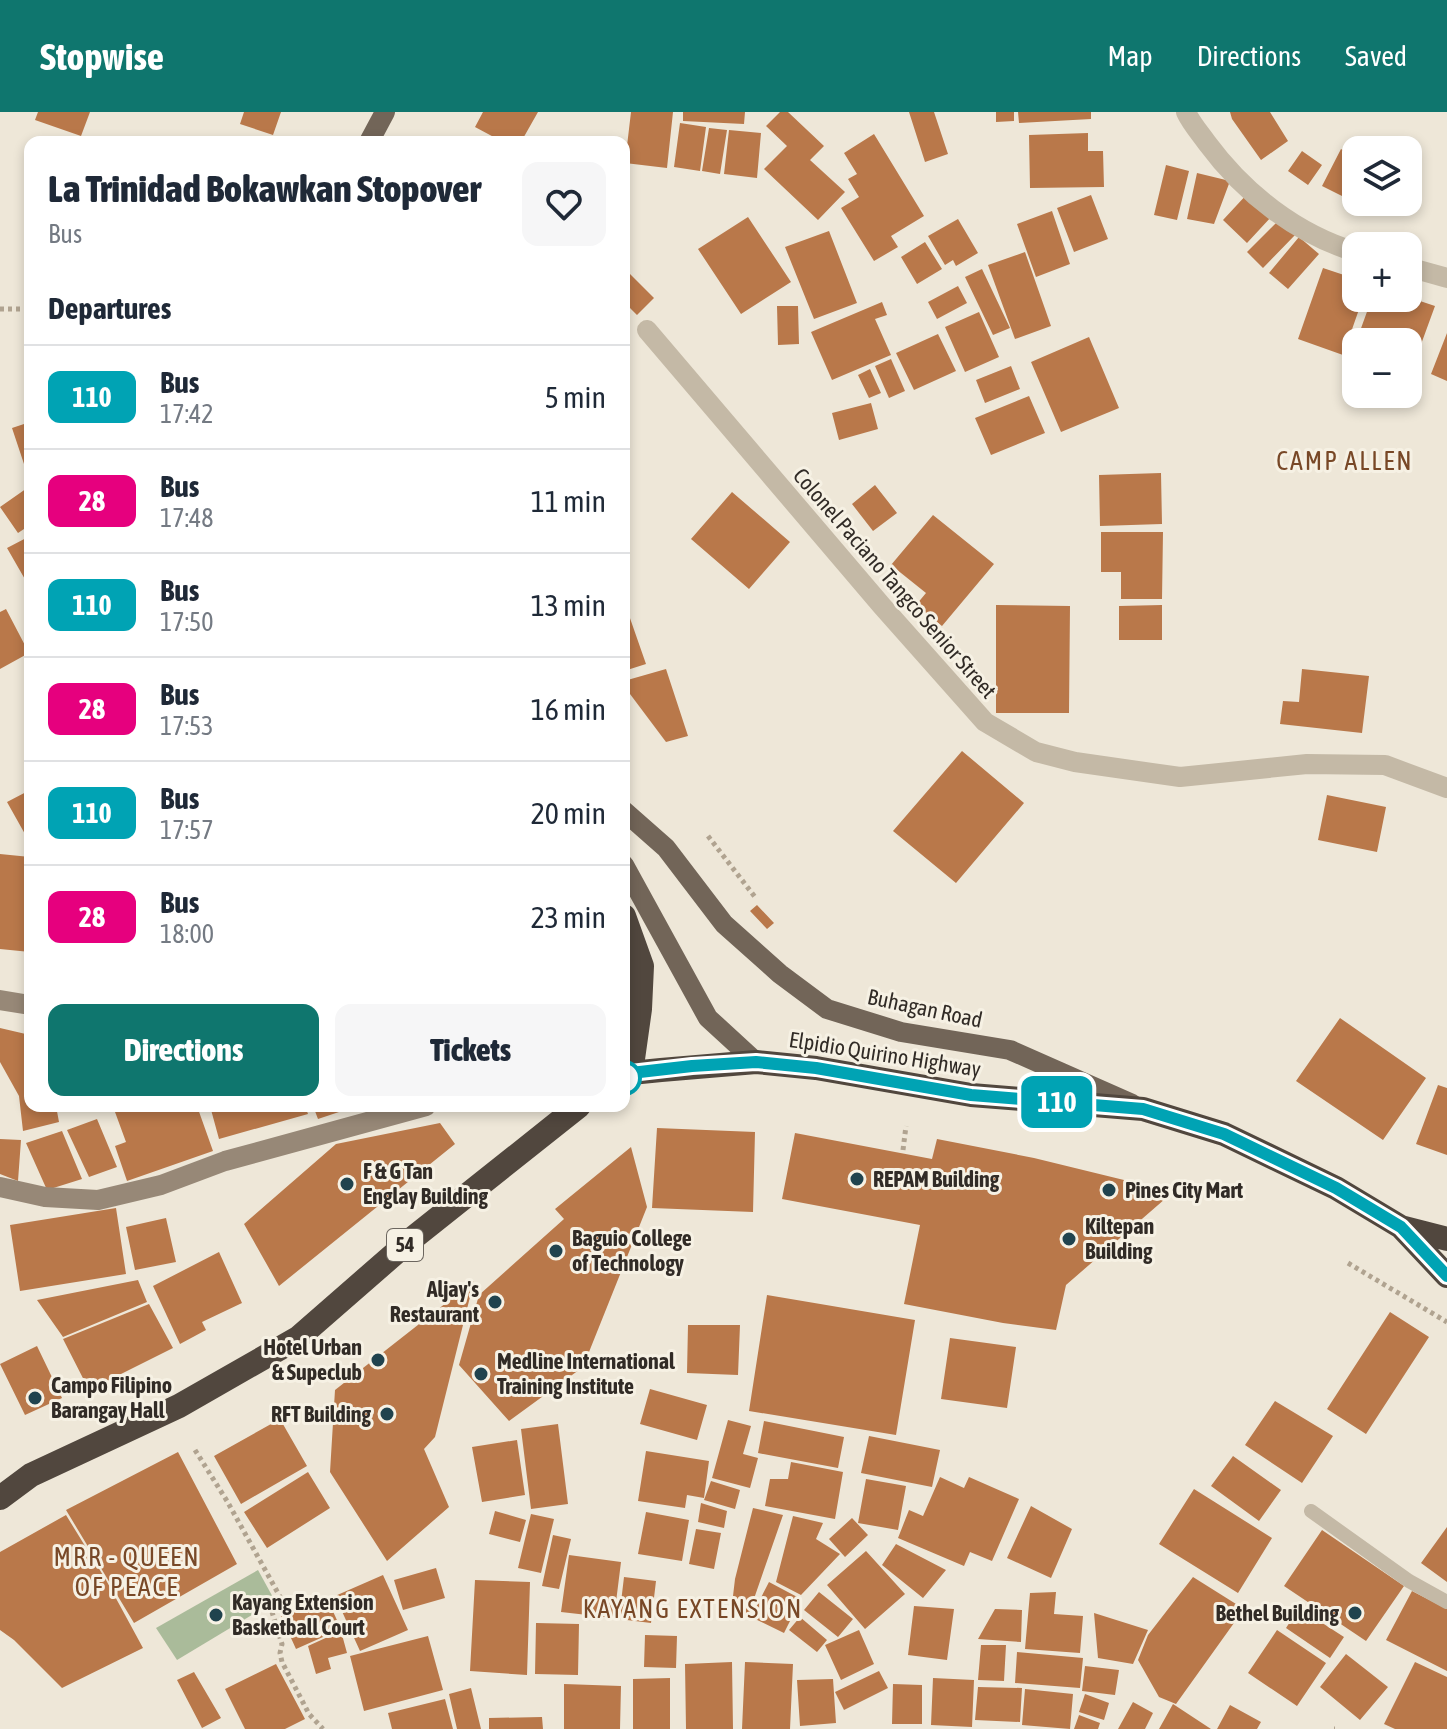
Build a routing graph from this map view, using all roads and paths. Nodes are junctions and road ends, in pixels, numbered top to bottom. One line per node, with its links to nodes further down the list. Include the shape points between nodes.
1 (385, 112): 3 (main road)
2 (1186, 112): 4 (street, via 1225,167 1275,211 1308,233)
3 (372, 136)
4 (1342, 246)
5 (1422, 271): 6 (street)
6 (1447, 278)
7 (0, 309): 8 (path)
8 (24, 309)
9 (647, 330): 10 (street, Colonel Paciano Tangco Senior Street, via 985,722 1036,752 1180,777 1307,764 1385,765)
10 (1447, 788)
11 (630, 816): 21 (main road, Buhagan Road, via 666,848 724,924 827,1009 901,1032 1010,1050)
12 (708, 836): 14 (path)
13 (630, 876): 18 (main road, via 708,1018)
14 (755, 897)
15 (630, 933): 19 (highway, via 642,966)
16 (0, 1000): 17 (street)
17 (24, 1004)
18 (756, 1062): 20 (highway, Elpidio Quirino Highway); 21 (highway, Elpidio Quirino Highway, via 971,1095)
19 (630, 1065)
20 (630, 1076)
21 (1143, 1109): 27 (highway, Elpidio Quirino Highway, via 1224,1134 1336,1188)
22 (404, 1112): 26 (street, via 98,1200)
23 (571, 1112): 33 (highway, 54, via 298,1338 179,1406 31,1475)
24 (906, 1126): 25 (path)
25 (903, 1150)
26 (0, 1187)
27 (1401, 1227): 28 (highway, Elpidio Quirino Highway); 30 (highway, Elpidio Quirino Highway)
28 (1447, 1239)
29 (1348, 1263): 31 (path)
30 (1447, 1276)
31 (1447, 1322)
32 (195, 1450): 36 (path, via 284,1604 272,1612 280,1653 309,1714)
33 (0, 1498)
34 (1311, 1511): 35 (lane)
35 (1447, 1602)
36 (323, 1729)

